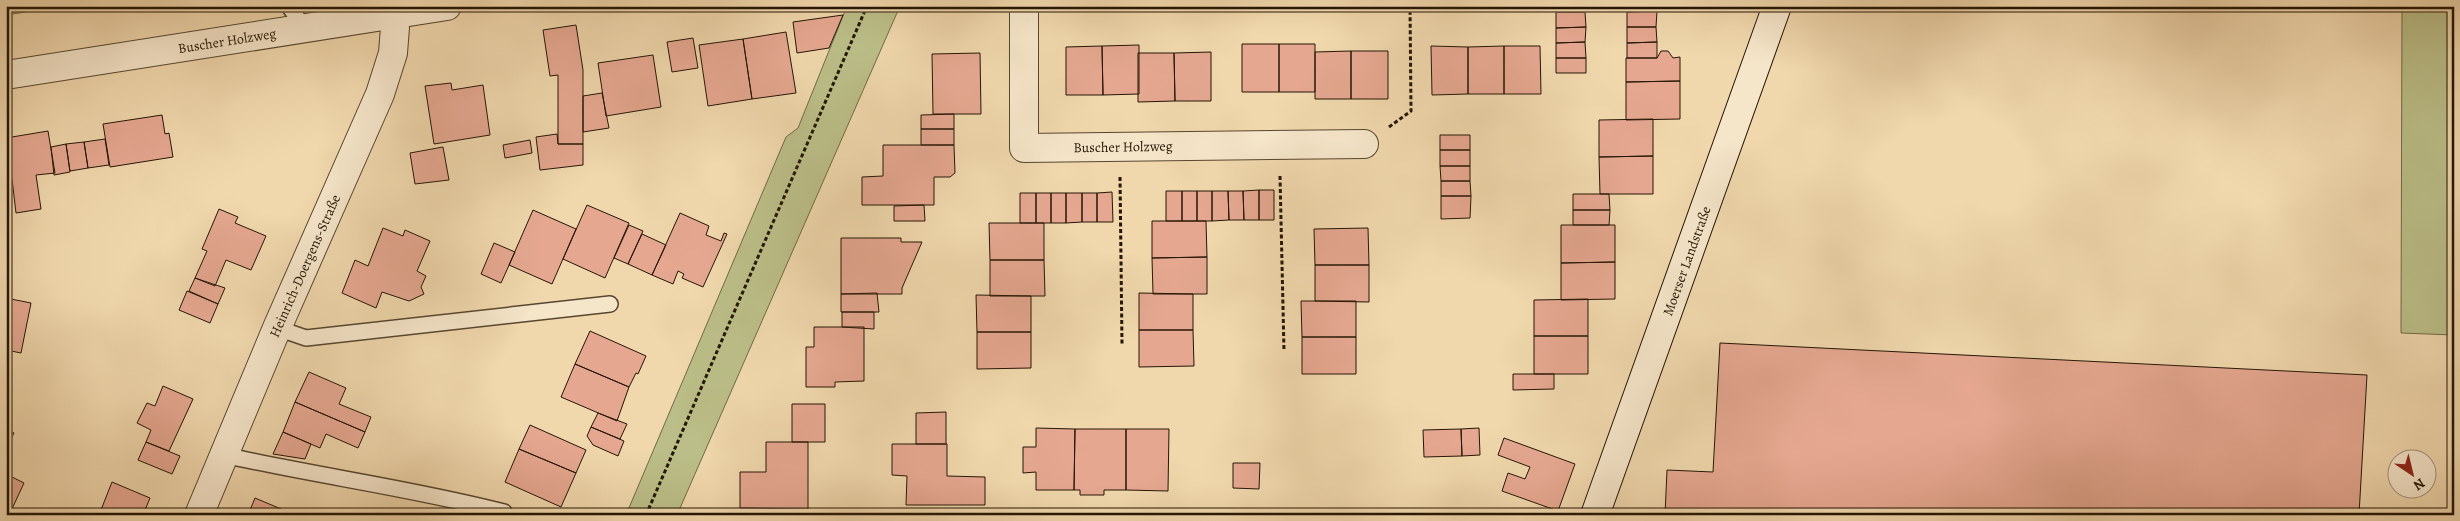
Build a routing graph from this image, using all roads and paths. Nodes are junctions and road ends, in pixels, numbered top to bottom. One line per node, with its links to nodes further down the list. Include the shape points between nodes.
1 (289, 6): 8 (lane)
2 (447, 6): 7 (street, Buscher Holzweg)
3 (867, 6): 20 (path)
4 (1024, 6): 12 (street, Buscher Holzweg, via 1024,148)
5 (1410, 6): 10 (path, via 1411,111)
6 (1778, 6): 21 (street, Moerser Landstraße)
7 (396, 14): 8 (street, Buscher Holzweg); 14 (street, Heinrich-Doergens-Straße, via 393,53 380,94)
8 (305, 29): 9 (street, Buscher Holzweg)
9 (6, 75)
10 (1364, 144): 11 (street, Buscher Holzweg)
11 (1280, 145): 12 (street, Buscher Holzweg); 16 (path)
12 (1120, 147): 15 (path)
13 (610, 304): 14 (lane, via 306,338)
14 (277, 328): 17 (street, Heinrich-Doergens-Straße)
15 (1122, 344)
16 (1284, 351)
17 (224, 455): 18 (lane, via 288,470 443,496); 19 (street, Heinrich-Doergens-Straße)
18 (504, 512)
19 (199, 515)
20 (646, 515)
21 (1595, 515)

